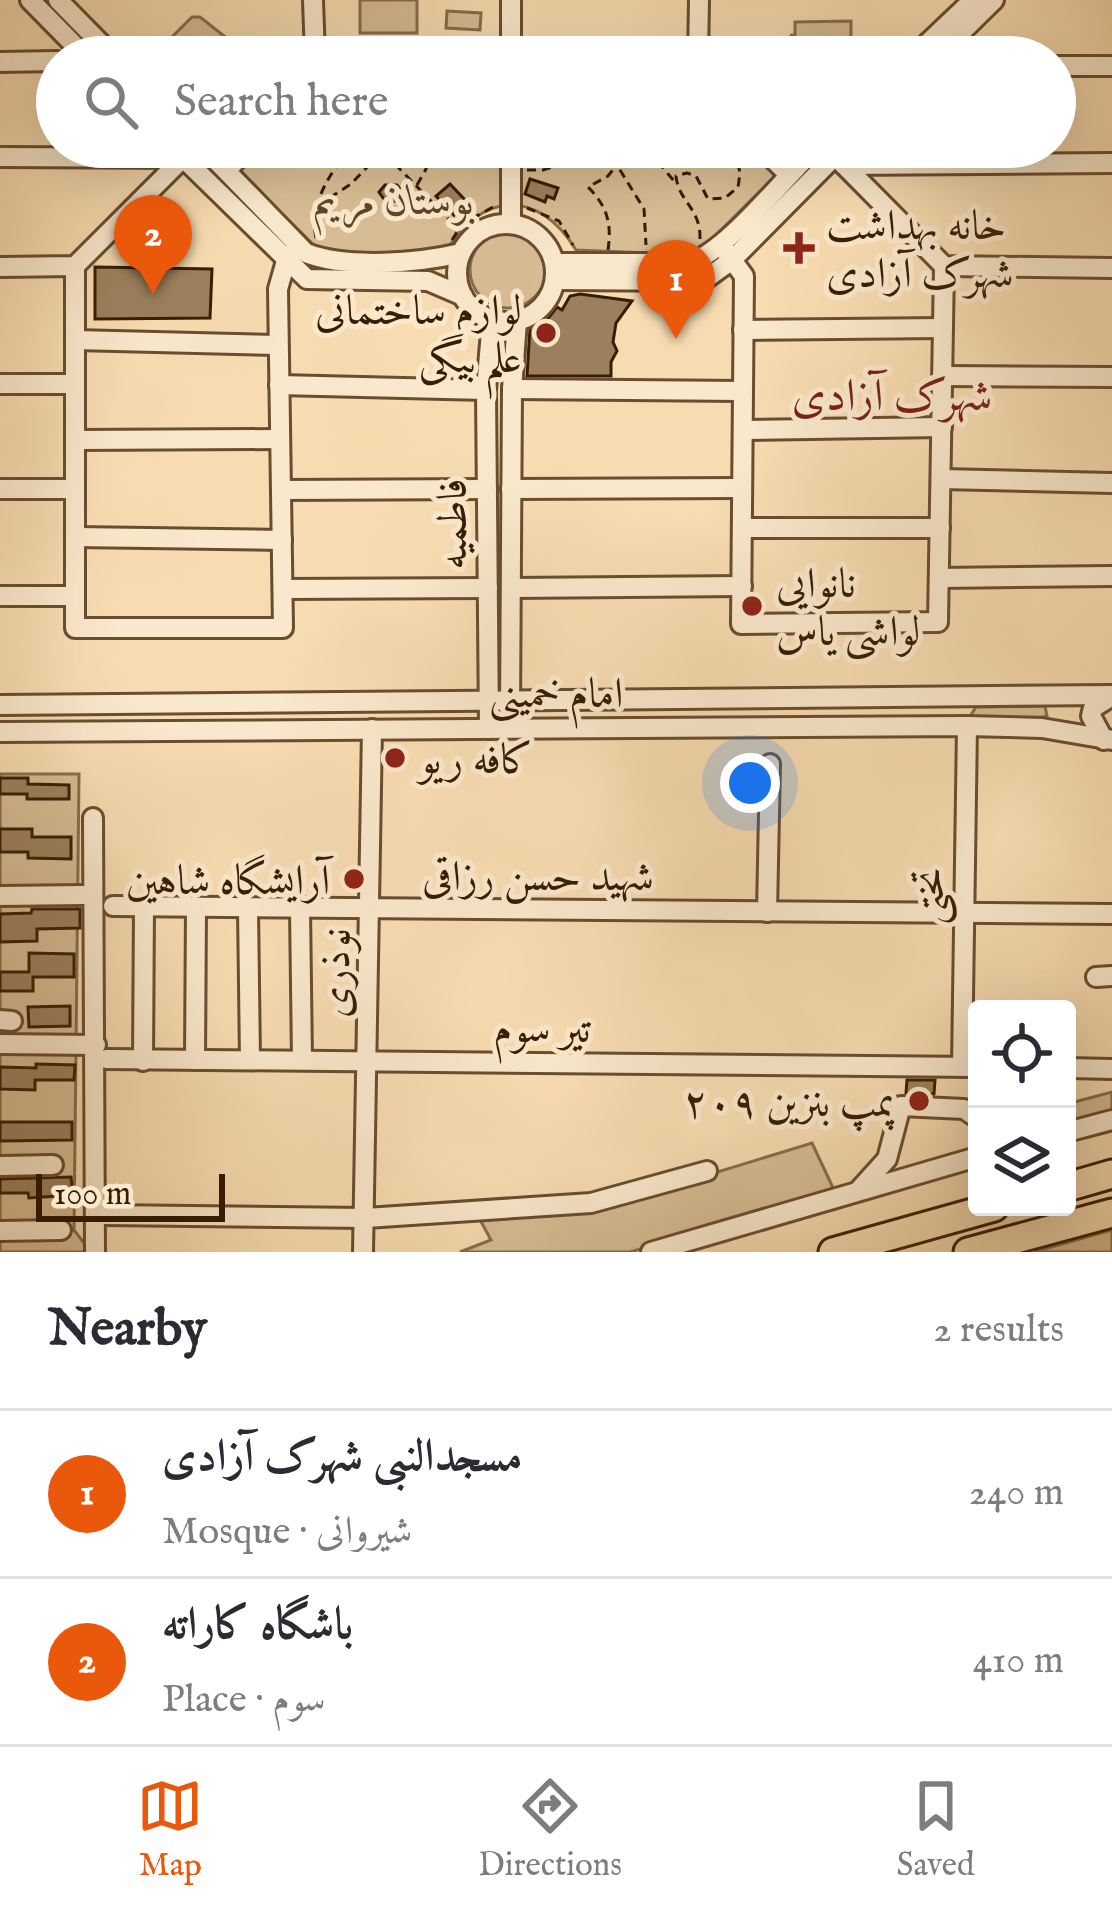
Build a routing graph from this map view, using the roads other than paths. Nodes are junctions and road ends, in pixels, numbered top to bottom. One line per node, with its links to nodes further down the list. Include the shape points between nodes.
1 (30, 0): 8 (street)
2 (58, 0): 9 (street)
3 (313, 0): 10 (street)
4 (511, 0): 11 (street)
5 (699, 0): 12 (street)
6 (974, 0): 13 (street)
7 (994, 0): 14 (street)
8 (62, 36)
9 (93, 36)
10 (314, 36)
11 (511, 36)
12 (698, 36)
13 (935, 36)
14 (957, 36)
15 (36, 61): 16 (street)
16 (0, 62)
17 (1076, 66): 18 (street)
18 (1112, 66)
19 (36, 156): 20 (street)
20 (0, 157)
21 (1076, 160): 22 (street)
22 (1112, 163)
23 (167, 168): 36 (street)
24 (203, 168): 33 (street)
25 (511, 168): 32 (street)
26 (782, 168): 31 (street)
27 (802, 168): 31 (street)
28 (820, 168): 35 (street)
29 (849, 168): 37 (street)
30 (227, 170): 33 (street)
31 (788, 174): 35 (street)
32 (511, 224): 34 (street, via 481,230); 40 (street, via 544,240)
33 (296, 248): 34 (street, via 324,260 426,262); 41 (street, via 307,279 428,281); 47 (street, via 278,289)
34 (453, 253): 41 (street)
35 (726, 253): 40 (street, via 717,274 692,282); 45 (street, via 743,276)
36 (75, 266): 38 (street); 46 (street)
37 (944, 266): 39 (street); 44 (street)
38 (0, 267)
39 (1112, 268)
40 (555, 272): 43 (street, via 542,306)
41 (463, 296): 42 (street)
42 (492, 320): 43 (street); 54 (street, فاطمیه)
43 (517, 321): 53 (street, فاطمیه)
44 (944, 328): 45 (street); 48 (street)
45 (743, 330): 55 (street)
46 (75, 340): 47 (street); 51 (street)
47 (278, 345): 52 (street)
48 (943, 376): 49 (street); 56 (street)
49 (1112, 377)
50 (0, 384): 51 (street)
51 (75, 384): 59 (street)
52 (280, 385): 54 (street); 58 (street)
53 (512, 389): 55 (street); 66 (street, فاطمیه)
54 (486, 390): 65 (street, فاطمیه)
55 (743, 391): 57 (street)
56 (942, 427): 57 (street); 60 (street)
57 (742, 430): 62 (street)
58 (280, 439): 59 (street); 67 (street)
59 (75, 440): 64 (street)
60 (941, 479): 61 (street); 69 (street)
61 (1112, 483)
62 (742, 488): 66 (street); 68 (street)
63 (0, 489): 64 (street)
64 (75, 489): 70 (street)
65 (487, 489): 67 (street); 75 (street, فاطمیه)
66 (511, 489): 76 (street, فاطمیه)
67 (281, 490): 71 (street)
68 (742, 528): 69 (street); 74 (street)
69 (940, 528): 73 (street)
70 (75, 536): 71 (street); 79 (street)
71 (282, 540): 77 (street)
72 (1112, 575): 73 (street)
73 (939, 578): 74 (street, via 938,622 740,625)
74 (742, 586): 76 (street)
75 (488, 588): 77 (street); 83 (street, فاطمیه)
76 (512, 588): 82 (street, فاطمیه)
77 (283, 590): 79 (street, via 283,628 75,628)
78 (0, 596): 79 (street)
79 (75, 596)
80 (1048, 696): 81 (street, امام خمینی); 82 (street, امام خمینی); 86 (street, via 1060,716)
81 (1112, 696): 91 (street, via 1091,716)
82 (510, 700): 83 (street, امام خمینی); 89 (street, فاطمیه)
83 (489, 702): 84 (street, امام خمینی); 88 (street, فاطمیه)
84 (0, 705)
85 (967, 726): 86 (street, امام خمینی); 89 (street, امام خمینی); 103 (street, تختی)
86 (1042, 728): 91 (street, امام خمینی)
87 (373, 729): 88 (street, امام خمینی); 90 (street, امام خمینی); 101 (street, نوذری)
88 (489, 729): 89 (street, امام خمینی)
89 (510, 729)
90 (0, 732)
91 (1108, 740)
92 (770, 764): 102 (street)
93 (93, 818): 107 (street)
94 (0, 896): 95 (street)
95 (85, 896)
96 (112, 906): 97 (street, شهید حسن رزاقی)
97 (144, 907): 99 (street, شهید حسن رزاقی); 108 (street)
98 (301, 908): 100 (street, شهید حسن رزاقی); 101 (street, شهید حسن رزاقی); 111 (street)
99 (196, 909): 100 (street, شهید حسن رزاقی); 109 (street)
100 (248, 909): 110 (street)
101 (370, 910): 102 (street, شهید حسن رزاقی); 112 (street, نوذری)
102 (767, 912): 103 (street, شهید حسن رزاقی)
103 (963, 914): 104 (street, شهید حسن رزاقی); 105 (street, تختی)
104 (1112, 914)
105 (968, 1042)
106 (0, 1044): 107 (street, تیر سوم)
107 (101, 1052): 108 (street, تیر سوم); 132 (street)
108 (143, 1060): 109 (street, تیر سوم)
109 (196, 1060): 110 (street, تیر سوم)
110 (250, 1060): 111 (street, تیر سوم)
111 (302, 1060): 112 (street, تیر سوم)
112 (369, 1062): 113 (street, تیر سوم); 129 (street, نوذری)
113 (968, 1067)
114 (1076, 1068): 115 (street)
115 (1112, 1069)
116 (968, 1112): 125 (street, via 901,1106 886,1159)
117 (1112, 1120): 118 (street)
118 (1076, 1130)
119 (968, 1160): 125 (street)
120 (0, 1166): 121 (street)
121 (52, 1166)
122 (706, 1172): 129 (street, via 591,1203)
123 (1112, 1174): 124 (highway)
124 (1076, 1184)
125 (857, 1192): 134 (street)
126 (1112, 1213): 136 (highway)
127 (968, 1214): 135 (highway)
128 (104, 1215): 129 (street)
129 (366, 1218): 133 (street, نوذری)
130 (61, 1230): 131 (street)
131 (0, 1231)
132 (95, 1252)
133 (363, 1252)
134 (651, 1252)
135 (833, 1252)
136 (968, 1252)

